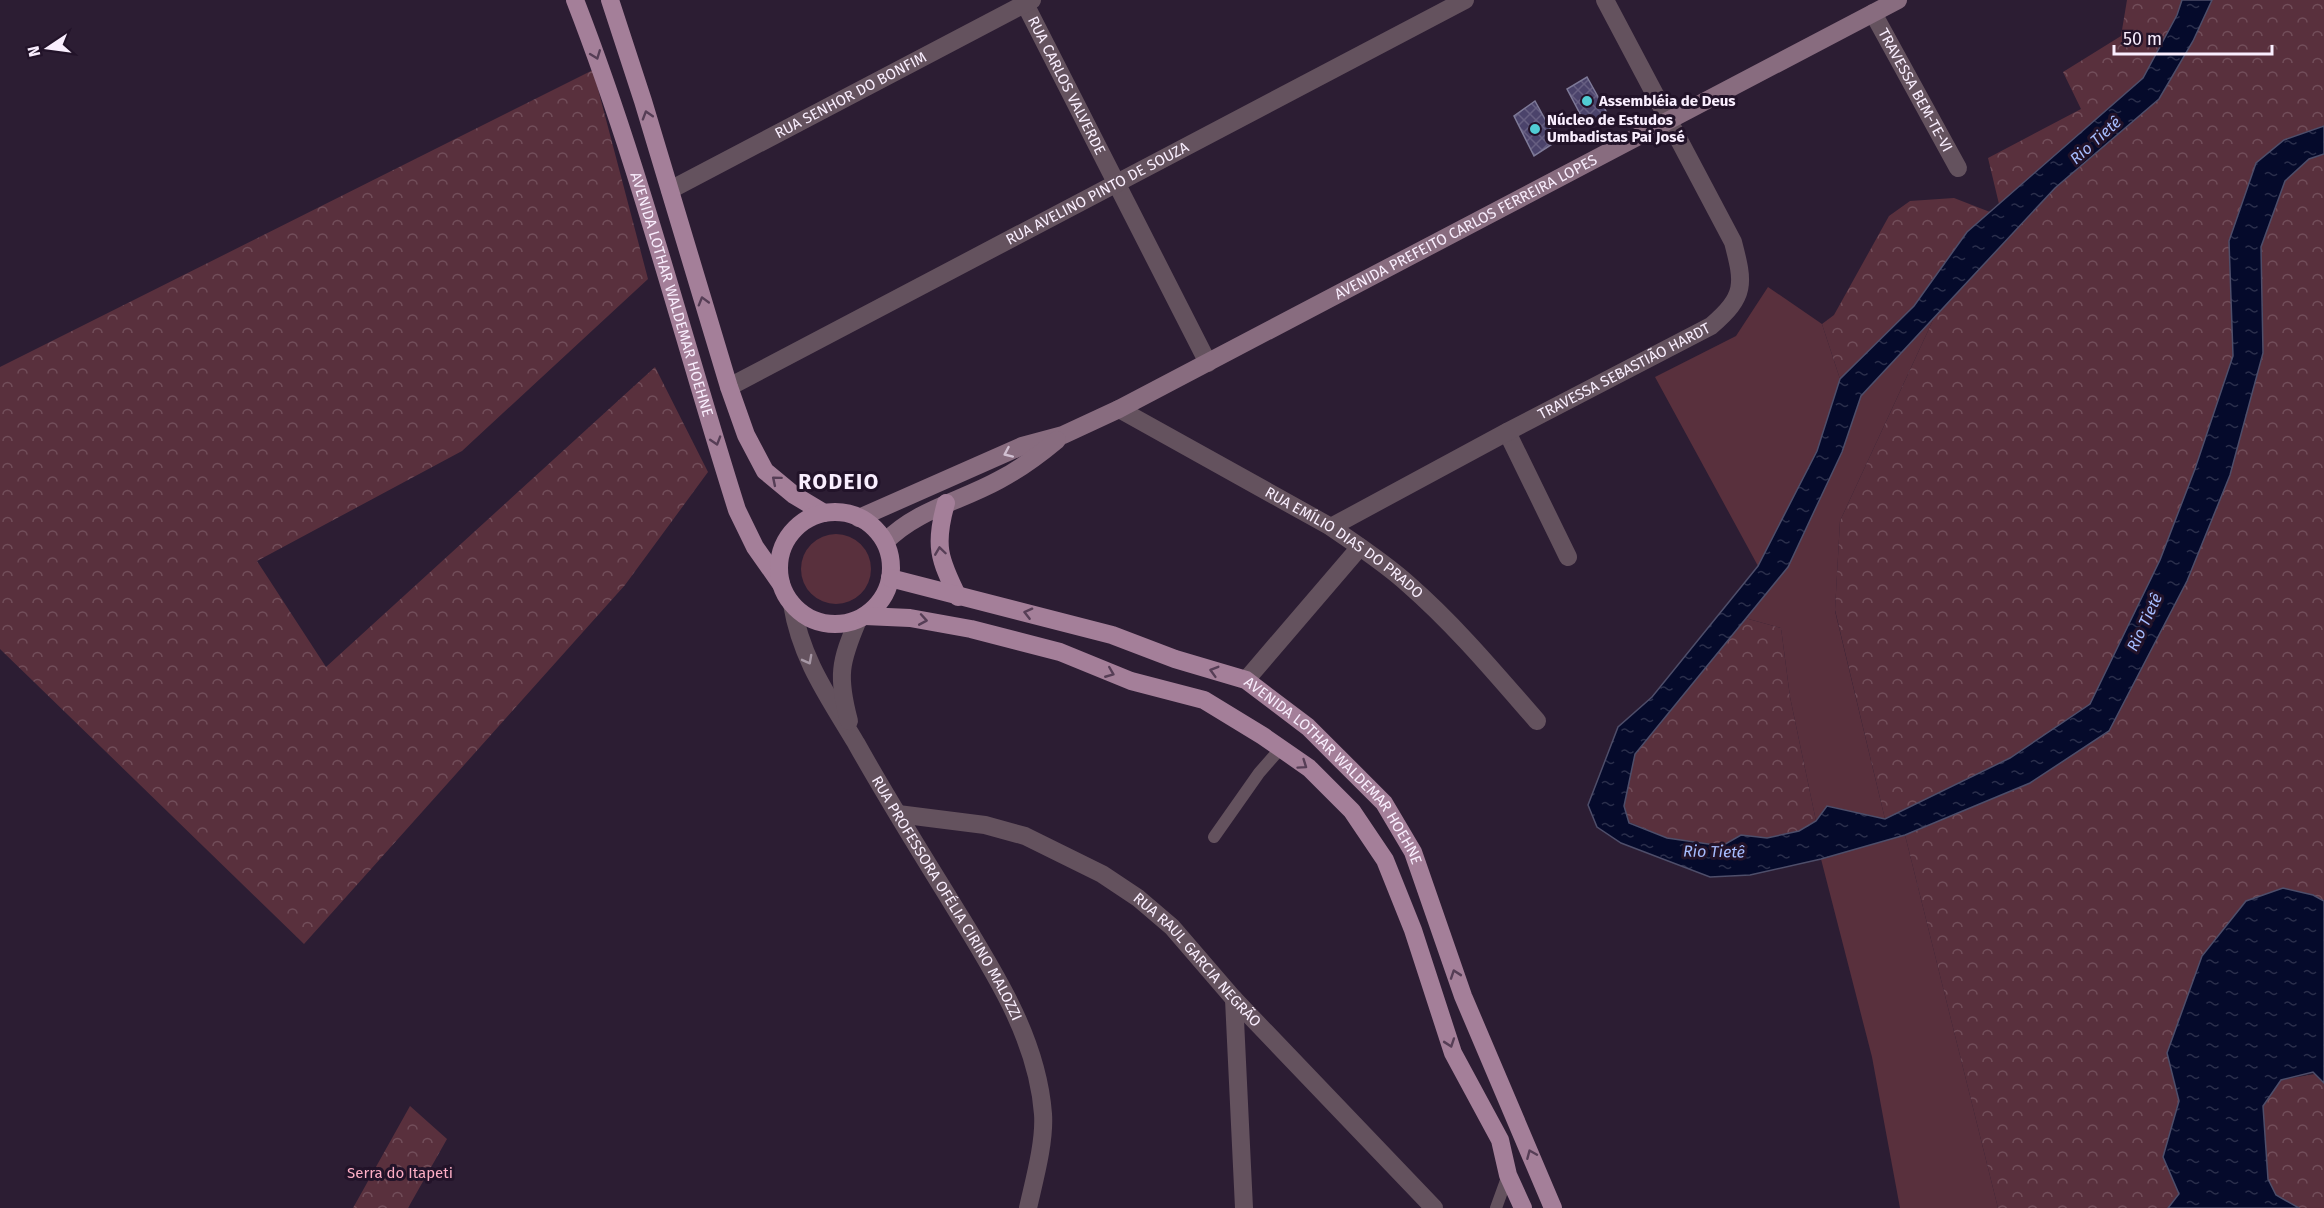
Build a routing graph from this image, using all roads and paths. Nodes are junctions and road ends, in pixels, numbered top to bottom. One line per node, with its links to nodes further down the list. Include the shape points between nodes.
1 (575, 0): 25 (main road, AVENIDA LOTHAR WALDEMAR HOEHNE, one-way to 25, via 642,190 737,510 755,547)
2 (610, 0): 11 (main road, AVENIDA LOTHAR WALDEMAR HOEHNE, one-way to 2)
3 (1465, 0): 10 (street, RUA AVELINO PINTO DE SOUZA)
4 (1605, 0): 8 (street, TRAVESSA SEBASTIÃO HARDT)
5 (1898, 0): 7 (main road, AVENIDA PREFEITO CARLOS FERREIRA LOPES)
6 (1027, 1): 10 (street, RUA CARLOS VALVERDE); 11 (street, RUA SENHOR DO BONFIM)
7 (1873, 13): 8 (main road, AVENIDA PREFEITO CARLOS FERREIRA LOPES); 9 (street, TRAVESSA BEM-TE-VI)
8 (1670, 121): 12 (main road, AVENIDA PREFEITO CARLOS FERREIRA LOPES); 15 (street, TRAVESSA SEBASTIÃO HARDT, via 1733,242 1740,290 1731,309 1711,326)
9 (1958, 168)
10 (1117, 182): 12 (street, RUA CARLOS VALVERDE); 13 (street, RUA AVELINO PINTO DE SOUZA)
11 (670, 190): 13 (main road, AVENIDA LOTHAR WALDEMAR HOEHNE, one-way to 11)
12 (1208, 363): 14 (main road, AVENIDA PREFEITO CARLOS FERREIRA LOPES)
13 (729, 387): 18 (main road, AVENIDA LOTHAR WALDEMAR HOEHNE, one-way to 13, via 765,471 746,435)
14 (1119, 409): 16 (main road, AVENIDA PREFEITO CARLOS FERREIRA LOPES); 20 (street, RUA EMÍLIO DIAS DO PRADO)
15 (1507, 432): 20 (street, TRAVESSA SEBASTIÃO HARDT); 23 (street)
16 (1063, 435): 17 (main road, AVENIDA PREFEITO CARLOS FERREIRA LOPES, via 999,480); 19 (main road, AVENIDA PREFEITO CARLOS FERREIRA LOPES, one-way to 19, via 1022,446)
17 (946, 503): 21 (main road, AVENIDA PREFEITO CARLOS FERREIRA LOPES, via 918,516); 26 (main road, one-way to 17, via 939,553 939,528)
18 (824, 513): 19 (main road, via 842,512); 25 (main road, via 806,520 792,532 779,566)
19 (859, 518): 21 (main road)
20 (1331, 527): 22 (street, RUA EMÍLIO DIAS DO PRADO)
21 (885, 542): 24 (main road)
22 (1360, 547): 29 (street); 30 (street, RUA EMÍLIO DIAS DO PRADO, via 1408,584 1462,635)
23 (1568, 557)
24 (890, 578): 26 (main road, AVENIDA LOTHAR WALDEMAR HOEHNE); 28 (main road, via 882,600)
25 (781, 584): 27 (main road)
26 (958, 597): 29 (main road, AVENIDA LOTHAR WALDEMAR HOEHNE, one-way to 26, via 1112,635)
27 (792, 604): 28 (main road, via 805,616 822,623 840,624); 31 (street, RUA PROFESSORA OFÉLIA CIRINO MALOZZI, one-way to 31, via 803,651)
28 (862, 618): 31 (street, via 846,647 840,677); 32 (main road, AVENIDA LOTHAR WALDEMAR HOEHNE, one-way to 32, via 910,618 951,625 1060,652 1131,681 1204,700)
29 (1246, 680): 42 (main road, AVENIDA LOTHAR WALDEMAR HOEHNE, one-way to 29, via 1463,996 1413,852 1384,803 1308,727)
30 (1537, 721)
31 (855, 743): 33 (street, RUA PROFESSORA OFÉLIA CIRINO MALOZZI)
32 (1280, 749): 34 (lane); 36 (main road, AVENIDA LOTHAR WALDEMAR HOEHNE, one-way to 36, via 1309,768 1352,812 1385,860 1413,930 1453,1053 1500,1140)
33 (897, 814): 35 (street, RUA RAUL GARCIA NEGRÃO, via 985,825 1025,836 1102,874 1172,927); 37 (street, RUA PROFESSORA OFÉLIA CIRINO MALOZZI, via 981,950 1022,1028 1035,1069 1043,1116)
34 (1214, 837)
35 (1234, 999): 38 (street); 39 (street, RUA RAUL GARCIA NEGRÃO)
36 (1509, 1174): 40 (lane); 41 (main road, AVENIDA LOTHAR WALDEMAR HOEHNE)
37 (1028, 1208)
38 (1244, 1208)
39 (1434, 1208)
40 (1496, 1208)
41 (1523, 1208)
42 (1553, 1208)

